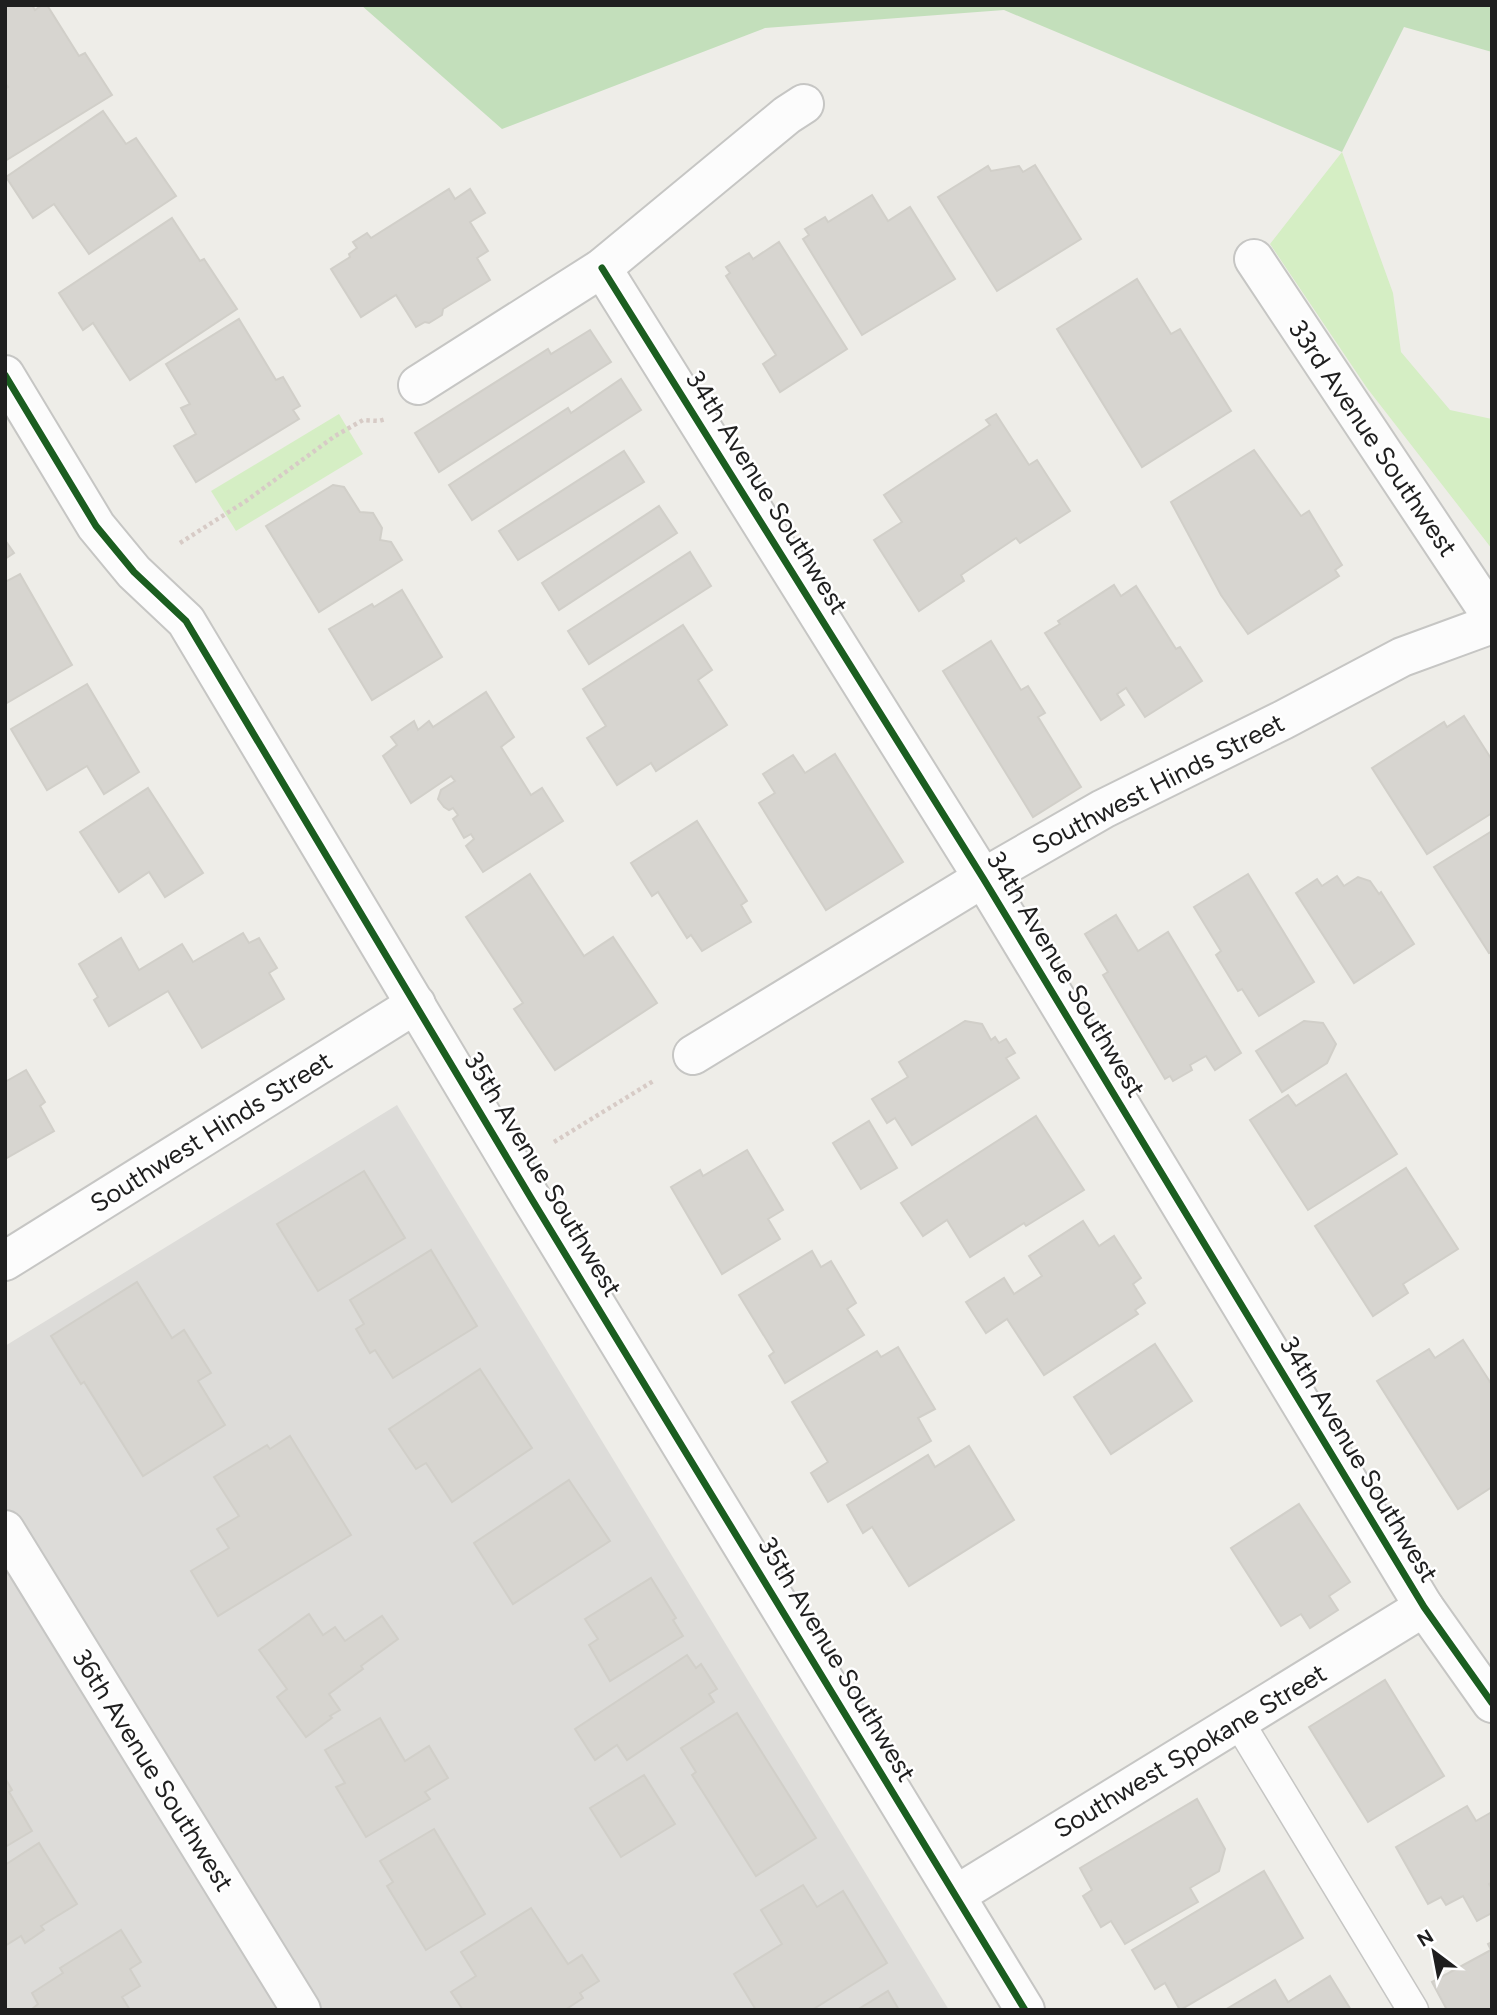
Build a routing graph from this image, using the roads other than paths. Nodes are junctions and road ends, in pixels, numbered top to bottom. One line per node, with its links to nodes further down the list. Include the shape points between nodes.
1 (804, 104): 3 (street)
2 (1254, 259): 6 (street, 33rd Avenue Southwest)
3 (602, 268): 5 (street); 8 (street, 34th Avenue Southwest)
4 (5, 375): 9 (street, 35th Avenue Southwest, via 96,526 134,572 186,621)
5 (418, 385)
6 (1492, 617)
7 (1492, 624): 8 (street, Southwest Hinds Street, via 1402,657 1103,809)
8 (983, 878): 10 (street, Southwest Hinds Street); 13 (street, 34th Avenue Southwest)
9 (416, 1004): 11 (street, Southwest Hinds Street); 16 (street, 35th Avenue Southwest)
10 (693, 1055)
11 (5, 1261)
12 (5, 1530): 17 (street, 36th Avenue Southwest)
13 (1424, 1607): 14 (street, 34th Avenue Southwest); 15 (street, Southwest Spokane Street)
14 (1492, 1703)
15 (1238, 1721): 16 (street, Southwest Spokane Street); 19 (lane)
16 (956, 1895): 18 (street, 35th Avenue Southwest)
17 (301, 2010)
18 (1026, 2010)
19 (1413, 2010)

